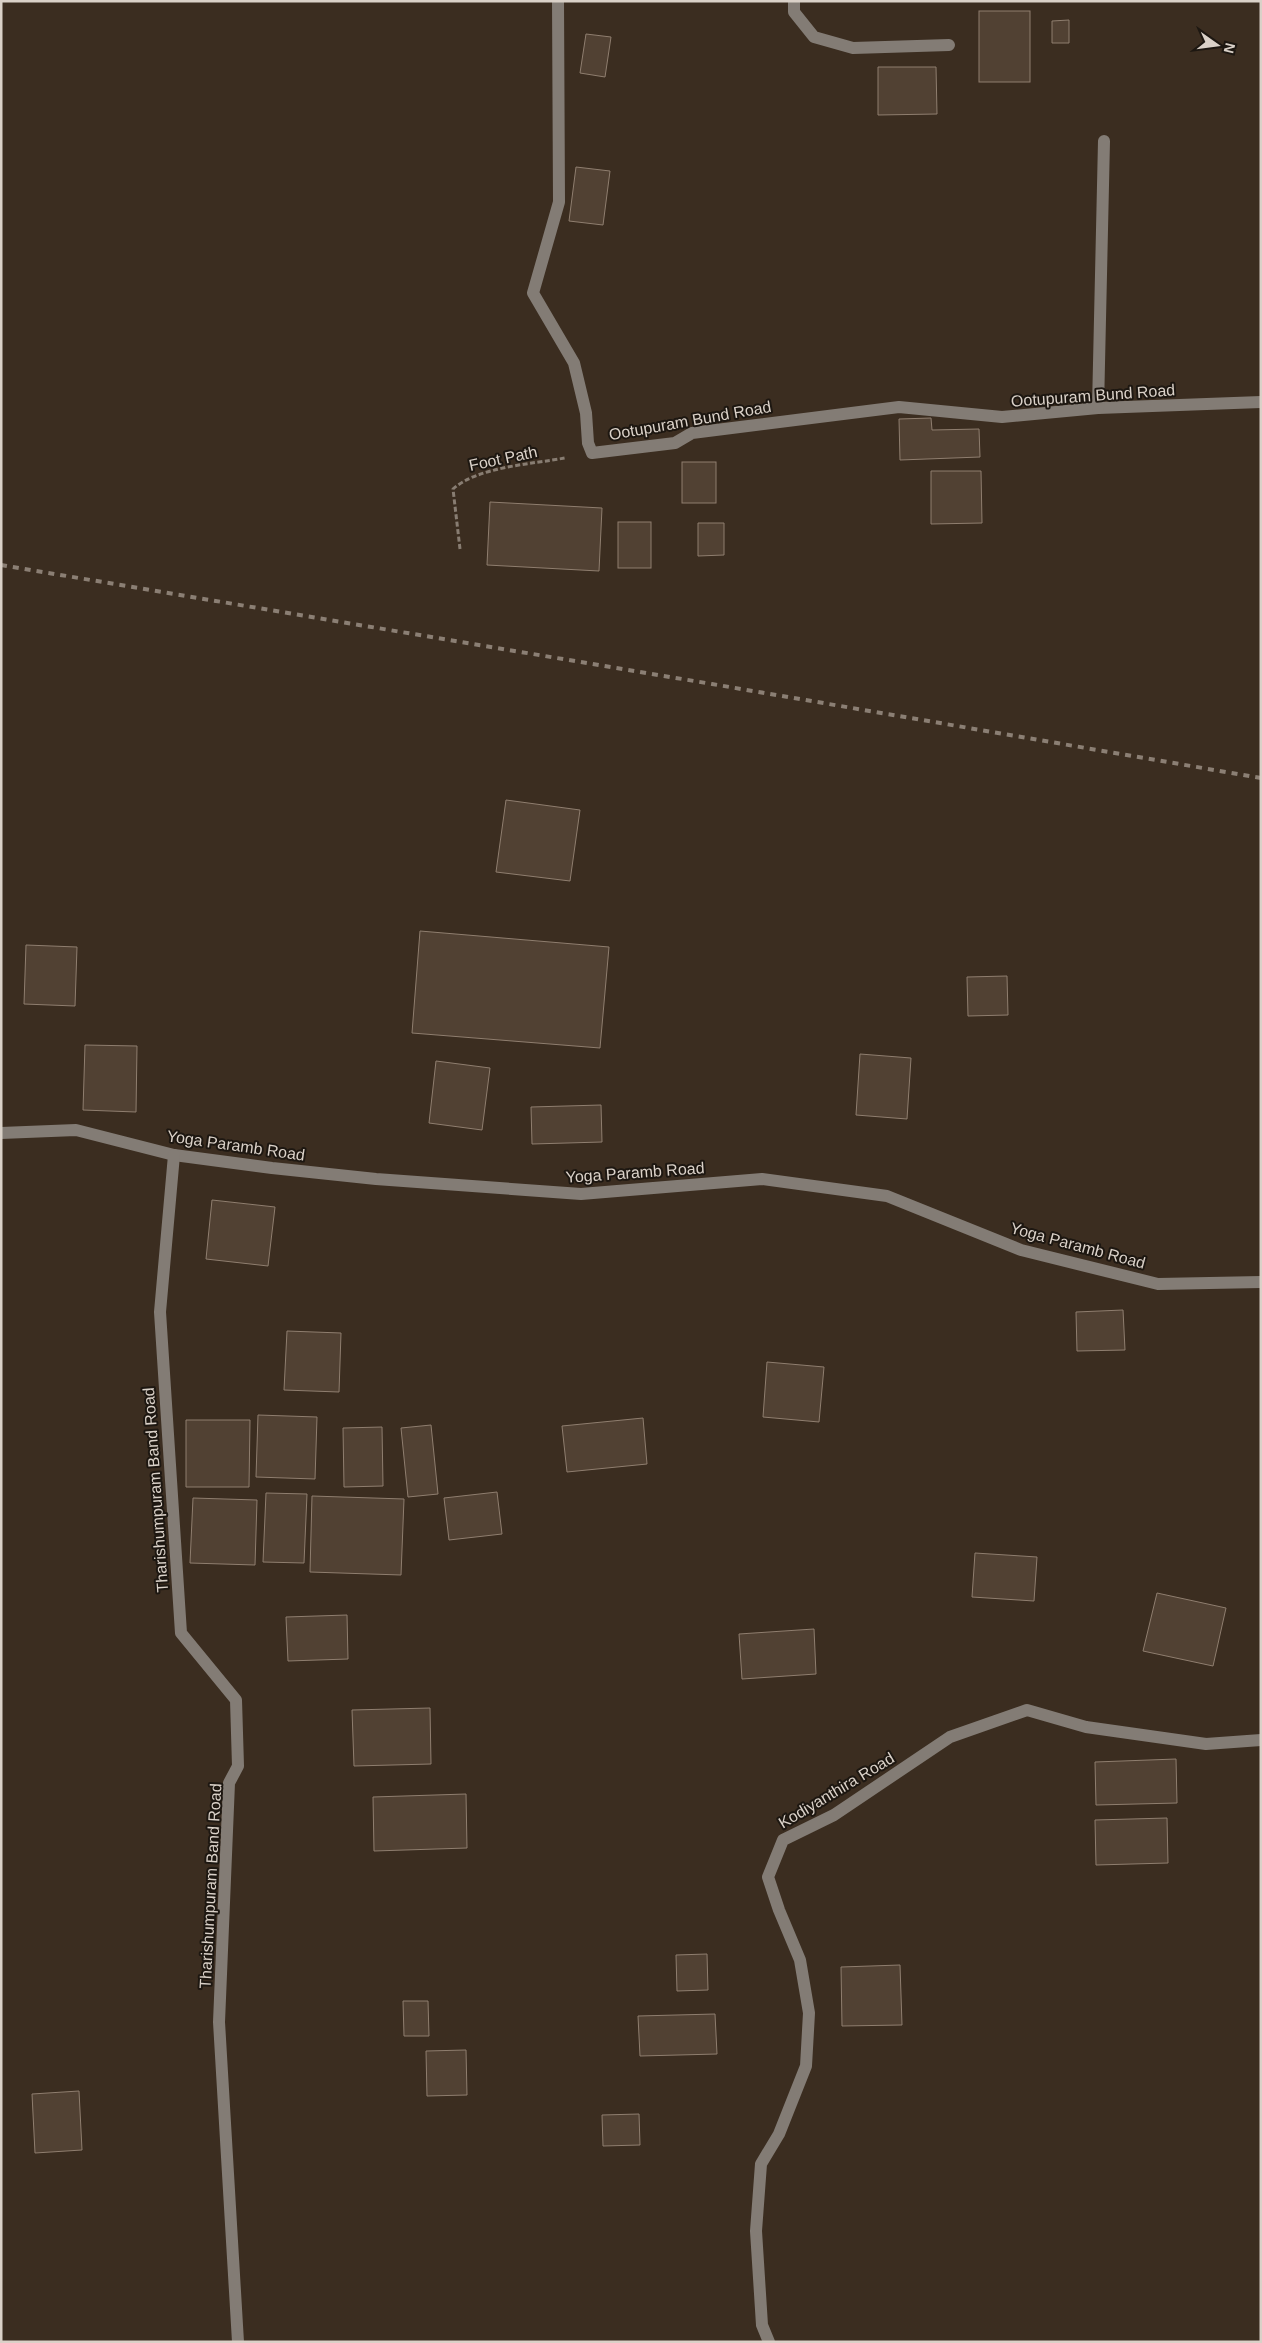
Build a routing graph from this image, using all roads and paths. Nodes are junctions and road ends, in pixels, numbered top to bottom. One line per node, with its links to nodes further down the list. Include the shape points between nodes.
1 (558, 1): 7 (street, Ootupuram Bund Road, via 559,202 534,293 574,362)
2 (794, 1): 3 (street, via 794,12 814,37 845,46)
3 (949, 45)
4 (1104, 141): 6 (street)
5 (1261, 402): 6 (street, Ootupuram Bund Road)
6 (1098, 408): 7 (street, Ootupuram Bund Road, via 1002,417 899,407 692,433 675,443)
7 (592, 453): 8 (path, Foot Path, via 463,480 453,489)
8 (460, 549)
9 (1, 1132): 10 (street, Yoga Paramb Road, via 76,1130)
10 (174, 1155): 11 (street, Yoga Paramb Road, via 376,1179 581,1194 762,1179 887,1196 1021,1250 1158,1284); 13 (street, Tharishumpuram Band Road, via 160,1312 181,1633 236,1700 238,1766 229,1783 219,2022)
11 (1261, 1282)
12 (1261, 1740): 14 (street, Kodiyanthira Road, via 1206,1744 1086,1726 1026,1710 950,1737 834,1815 783,1840 768,1876 800,1960 810,2013 806,2066 779,2134 760,2164 756,2231 762,2324)
13 (238, 2342)
14 (769, 2342)

